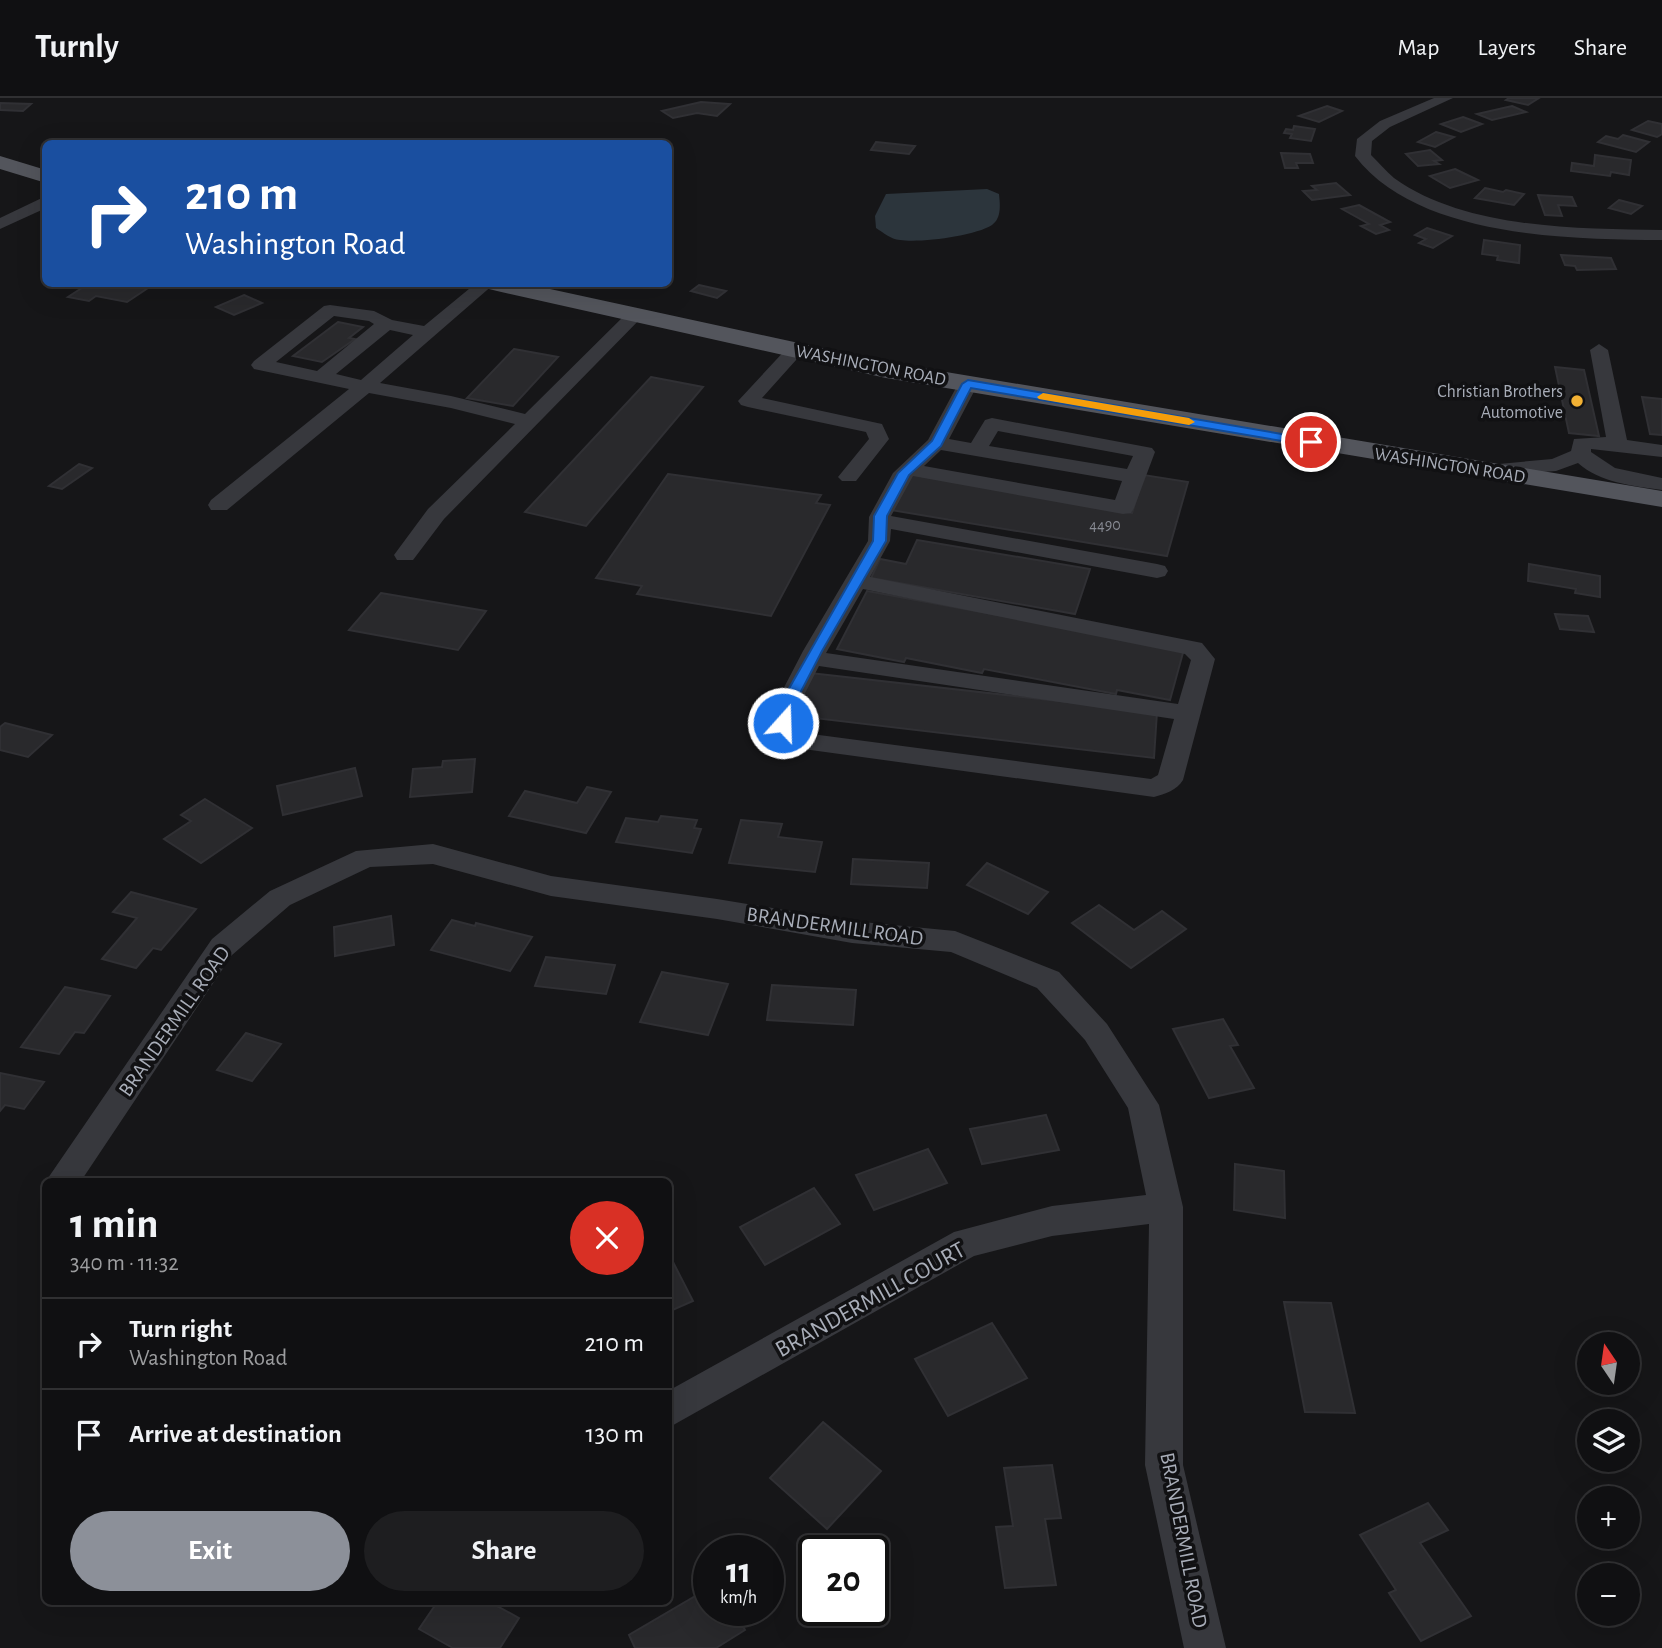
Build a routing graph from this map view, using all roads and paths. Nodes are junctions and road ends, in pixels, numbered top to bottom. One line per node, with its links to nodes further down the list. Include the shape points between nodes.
1 (1446, 98): 6 (street, via 1385,124 1366,139 1363,156 1390,184 1430,203 1510,225)
2 (0, 162): 3 (main road)
3 (42, 176)
4 (42, 203): 5 (street)
5 (0, 224)
6 (1662, 235)
7 (482, 287): 11 (street)
8 (511, 287): 9 (main road, WASHINGTON ROAD)
9 (636, 314): 12 (main road, WASHINGTON ROAD); 17 (street)
10 (386, 324): 11 (street); 14 (street); 14 (street, via 373,316 330,310 261,365)
11 (429, 333): 16 (street)
12 (796, 350): 15 (main road, WASHINGTON ROAD); 24 (street, via 748,401 875,428 879,439)
13 (1599, 350): 19 (street)
14 (321, 377): 16 (street)
15 (968, 384): 18 (street); 23 (main road, WASHINGTON ROAD)
16 (365, 386): 17 (street); 27 (street)
17 (528, 421): 29 (street, via 436,514)
18 (937, 443): 22 (street); 22 (street, via 1135,477 1123,508)
19 (1618, 445): 20 (street); 21 (street, via 1581,443)
20 (1662, 451)
21 (1581, 454): 23 (street, via 1556,465); 25 (street, via 1605,472)
22 (908, 469): 28 (street)
23 (1484, 470): 26 (main road, WASHINGTON ROAD)
24 (849, 477)
25 (1662, 484)
26 (1662, 499)
27 (219, 505)
28 (881, 521): 30 (street); 31 (street, via 879,541)
29 (405, 555)
30 (1157, 571)
31 (856, 581): 32 (street); 33 (street, via 1193,648 1203,659)
32 (812, 658): 33 (street); 33 (street, via 783,723 796,740 1154,788 1170,780)
33 (1188, 713)
34 (65, 1178): 35 (street, BRANDERMILL ROAD, via 222,947 280,898 366,858 433,854 551,886 852,932 955,942 1048,980 1096,1032 1143,1105)
35 (1166, 1207): 36 (street, BRANDERMILL COURT, via 1052,1222 965,1243); 37 (street, BRANDERMILL ROAD, via 1164,1465)
36 (672, 1409)
37 (1205, 1648)

